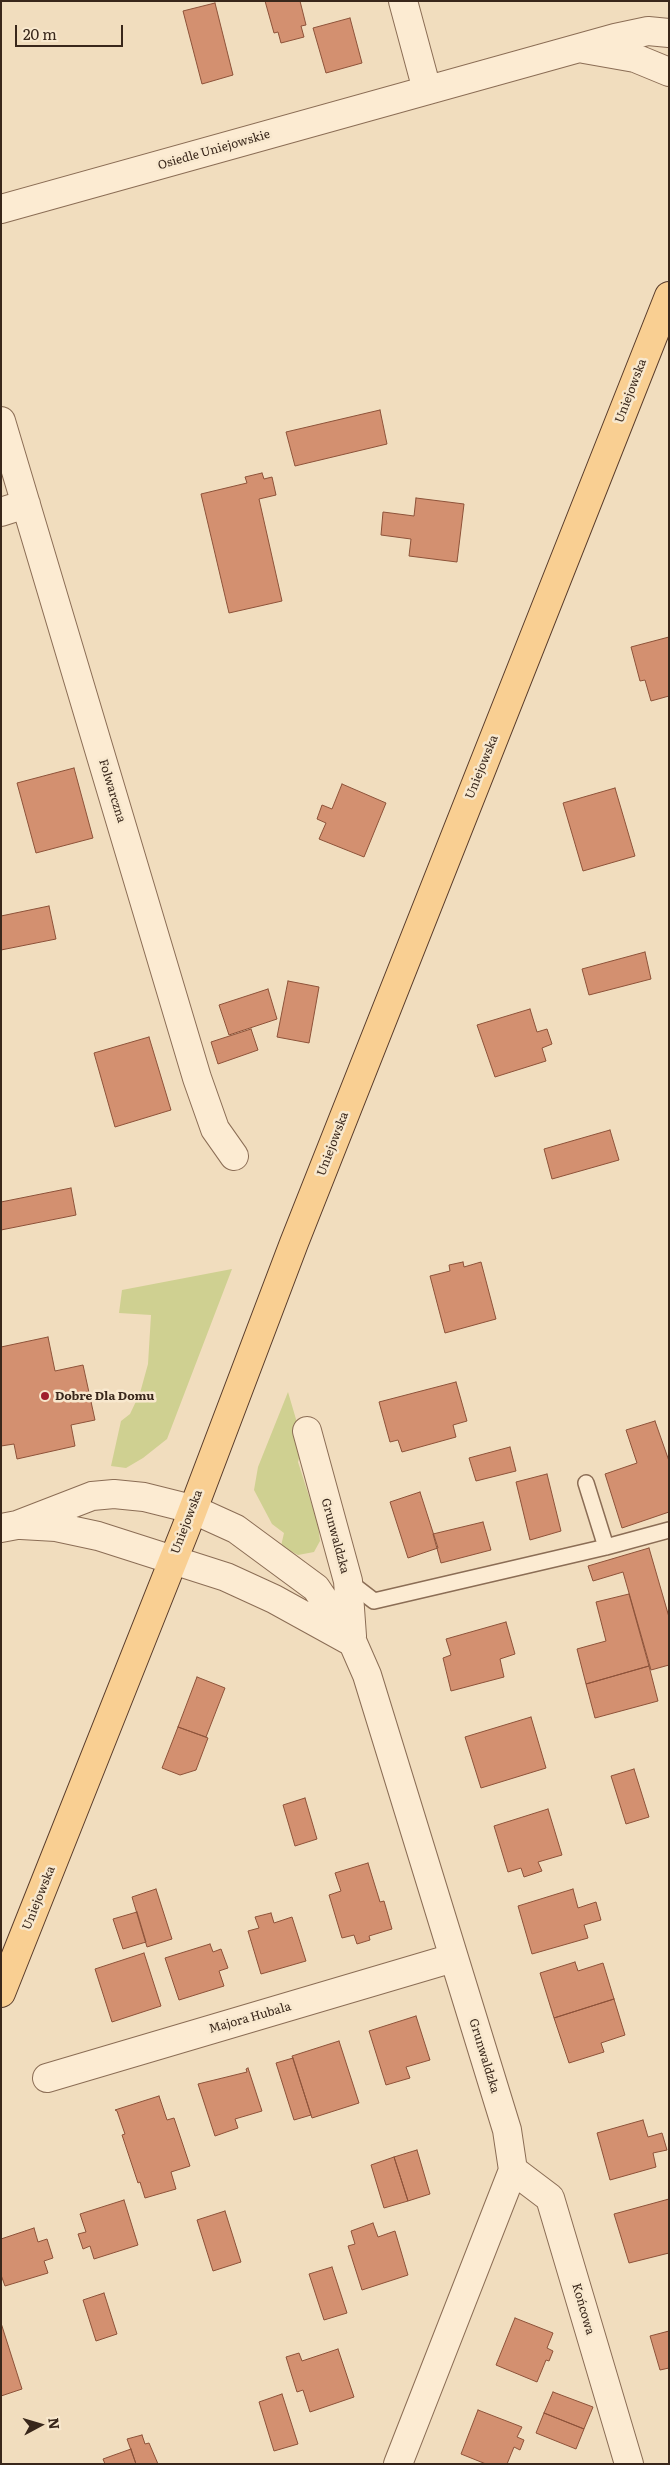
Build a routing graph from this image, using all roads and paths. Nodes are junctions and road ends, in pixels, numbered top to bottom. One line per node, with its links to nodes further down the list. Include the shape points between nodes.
1 (403, 1): 5 (street)
2 (669, 33): 3 (street, Osiedle Uniejowskie, via 648,31)
3 (580, 48): 4 (street, Osiedle Uniejowskie, via 635,58); 5 (street, Osiedle Uniejowskie)
4 (669, 72)
5 (428, 90): 6 (street, Osiedle Uniejowskie)
6 (1, 209)
7 (669, 296): 13 (main road, Uniejowska)
8 (1, 421): 9 (street, Folwarczna)
9 (14, 508): 10 (street, Folwarczna, via 197,1078 215,1129)
10 (234, 1156)
11 (307, 1431): 18 (street, Grunwaldzka)
12 (586, 1484): 16 (lane)
13 (192, 1509): 14 (street, Grunwaldzka, via 144,1497 92,1496); 17 (main road, Uniejowska); 19 (street, Grunwaldzka, via 236,1529 316,1588)
14 (9, 1526): 17 (street, via 56,1527 98,1536)
15 (669, 1530): 16 (lane)
16 (606, 1547): 18 (lane, via 374,1601)
17 (173, 1560): 19 (street, via 252,1588); 21 (main road, Uniejowska)
18 (348, 1581): 19 (street, Grunwaldzka)
19 (353, 1643): 20 (street, Grunwaldzka, via 367,1675)
20 (453, 1958): 22 (street, Majora Hubala); 23 (street, Grunwaldzka, via 507,2130)
21 (1, 1993)
22 (47, 2078)
23 (513, 2170): 24 (street, Grunwaldzka); 25 (street, Końcowa, via 550,2198)
24 (398, 2464)
25 (629, 2464)

